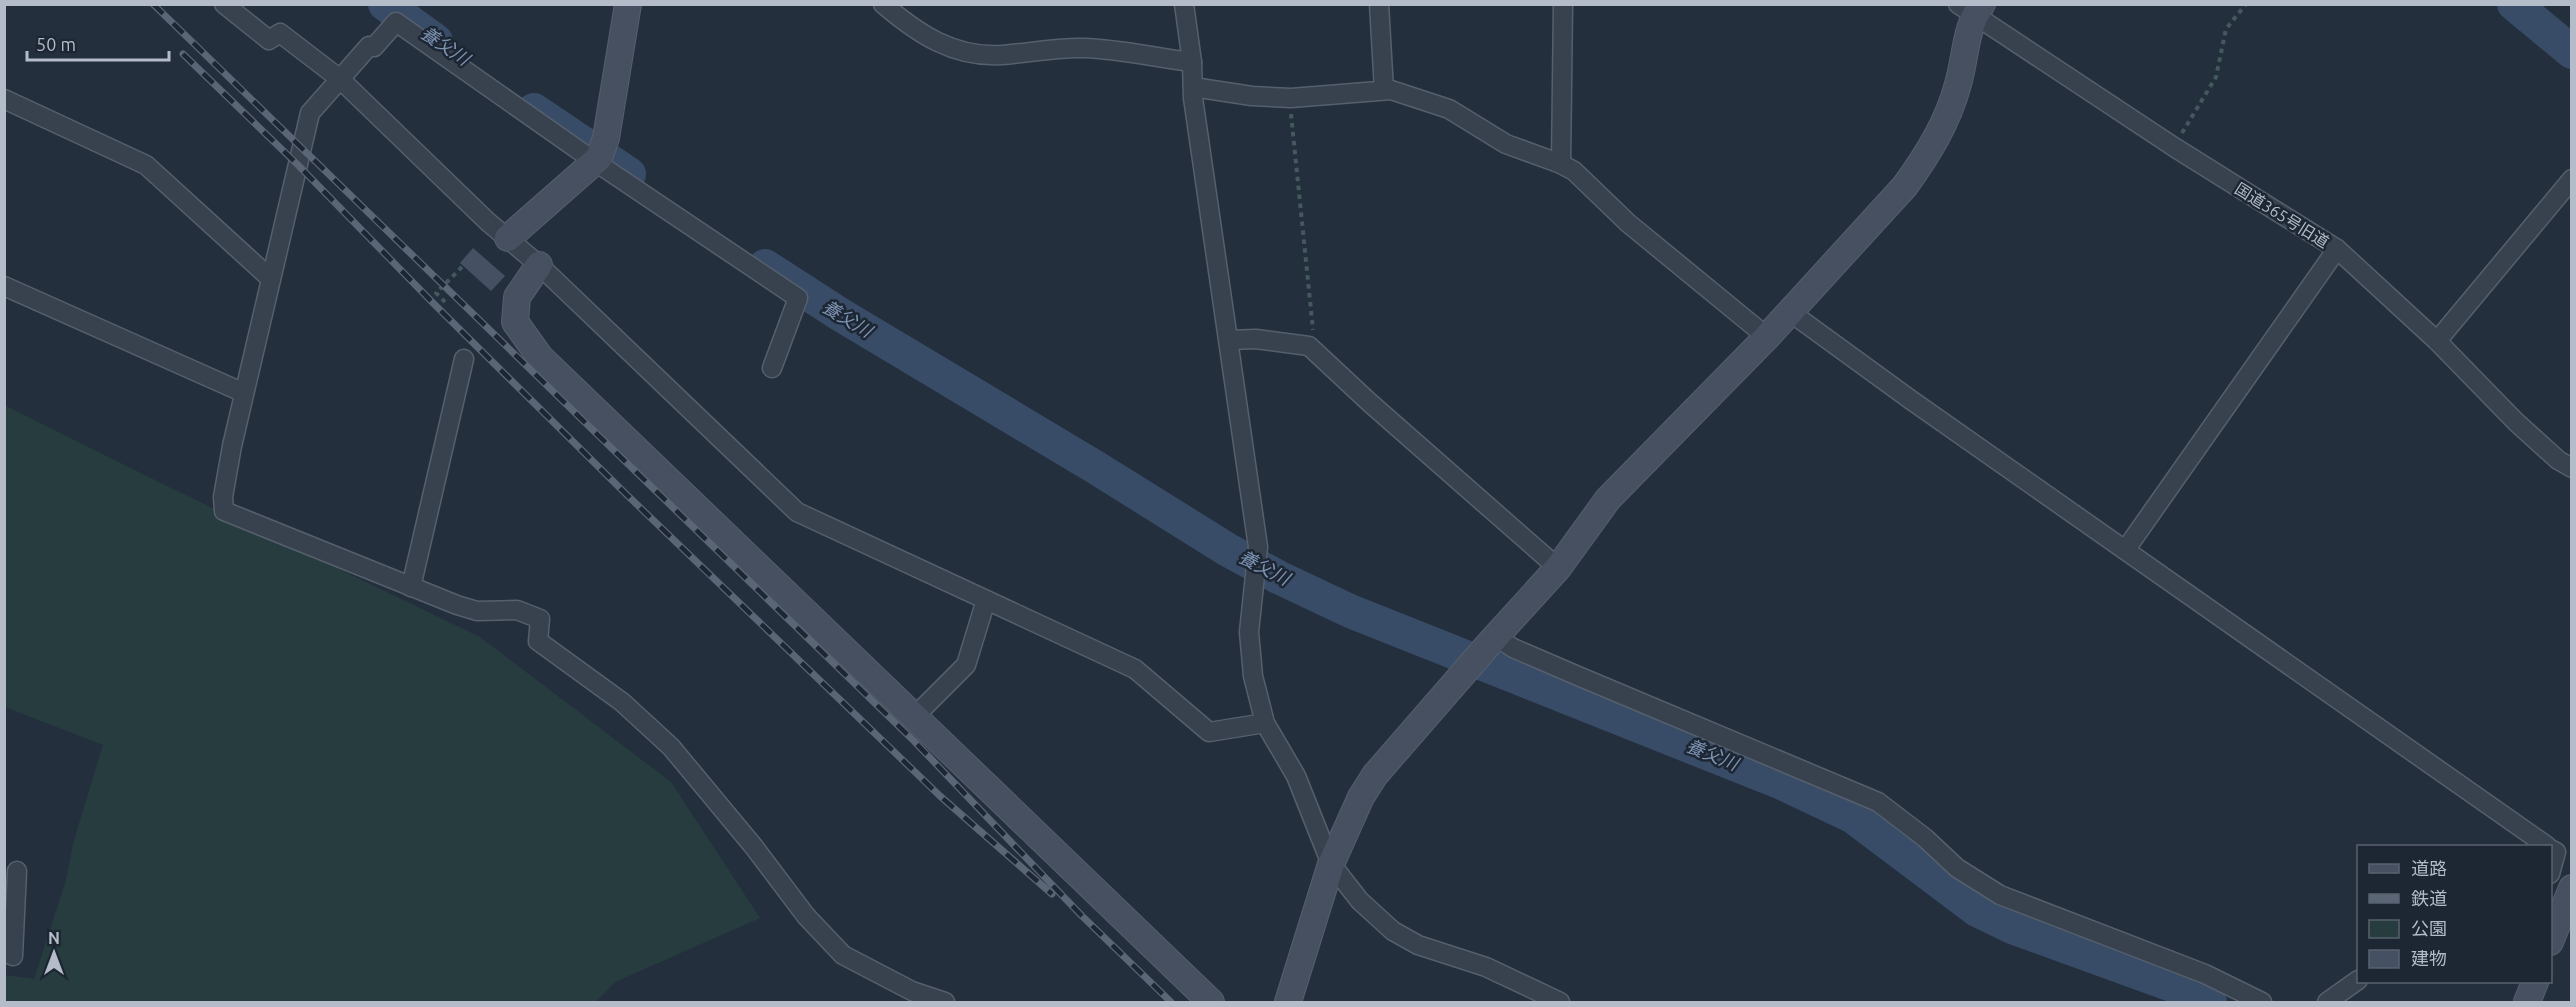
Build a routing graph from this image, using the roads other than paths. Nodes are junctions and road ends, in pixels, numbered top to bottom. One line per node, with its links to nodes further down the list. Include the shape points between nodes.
1 (224, 4): 9 (street, via 269,40 280,33)
2 (628, 4): 13 (street)
3 (883, 4): 8 (street, via 926,37 971,54 1087,48)
4 (1184, 4): 8 (street)
5 (1379, 4): 11 (street)
6 (1563, 4): 14 (street)
7 (1971, 8): 17 (street, 国道365号旧道, via 2174,147); 21 (street, via 1958,83 1947,118 1930,149 1905,186)
8 (1192, 62): 10 (street)
9 (340, 79): 13 (street, via 396,22); 16 (street); 19 (street, via 310,113)
10 (1194, 87): 11 (street, via 1291,98); 23 (street)
11 (1384, 90): 14 (street, via 1449,109 1506,144)
12 (4, 99): 19 (street, via 146,165)
13 (599, 152): 16 (street); 26 (street, via 798,298)
14 (1561, 164): 22 (street, via 1574,171 1628,223)
15 (2571, 178): 24 (street)
16 (508, 238): 18 (street)
17 (2337, 249): 24 (street, 国道365号旧道); 29 (street)
18 (538, 265): 32 (street, via 797,512); 34 (street, via 517,297 515,322 540,357)
19 (271, 279): 27 (street)
20 (4, 286): 27 (street)
21 (1790, 312): 22 (street); 29 (street)
22 (1767, 338): 30 (street, via 1608,499)
23 (1229, 340): 30 (street, via 1256,339 1309,346); 35 (street, via 1258,547 1249,632 1253,676)
24 (2437, 341): 28 (street, 国道365号旧道, via 2516,422)
25 (464, 359): 31 (street)
26 (772, 368)
27 (244, 393): 31 (street, via 226,476 224,511)
28 (2571, 468)
29 (2126, 549): 36 (street)
30 (1558, 568): 33 (street)
31 (411, 587): 46 (street, via 477,611 517,610 540,619 538,641 622,702 671,747 806,916 843,955 912,991)
32 (986, 600): 34 (street, via 966,665); 35 (street, via 1135,669 1209,732)
33 (1492, 641): 38 (street, via 1375,775); 50 (street, via 1878,802 1957,868 2000,895 2205,974)
34 (915, 716): 47 (street)
35 (1265, 723): 38 (street, via 1296,776)
36 (2545, 845)
37 (2552, 850): 41 (street, via 2556,852)
38 (1331, 864): 48 (street); 49 (street, via 1360,901 1393,931 1418,945 1486,967)
39 (17, 871): 43 (street, via 13,956)
40 (2571, 876): 41 (street)
41 (2558, 878): 42 (street)
42 (2552, 926)
43 (4, 952)
44 (2357, 981): 51 (street)
45 (2534, 983): 52 (street)
46 (945, 1002)
47 (1211, 1002)
48 (1288, 1002)
49 (1560, 1002)
50 (2262, 1002)
51 (2327, 1002)
52 (2527, 1002)

